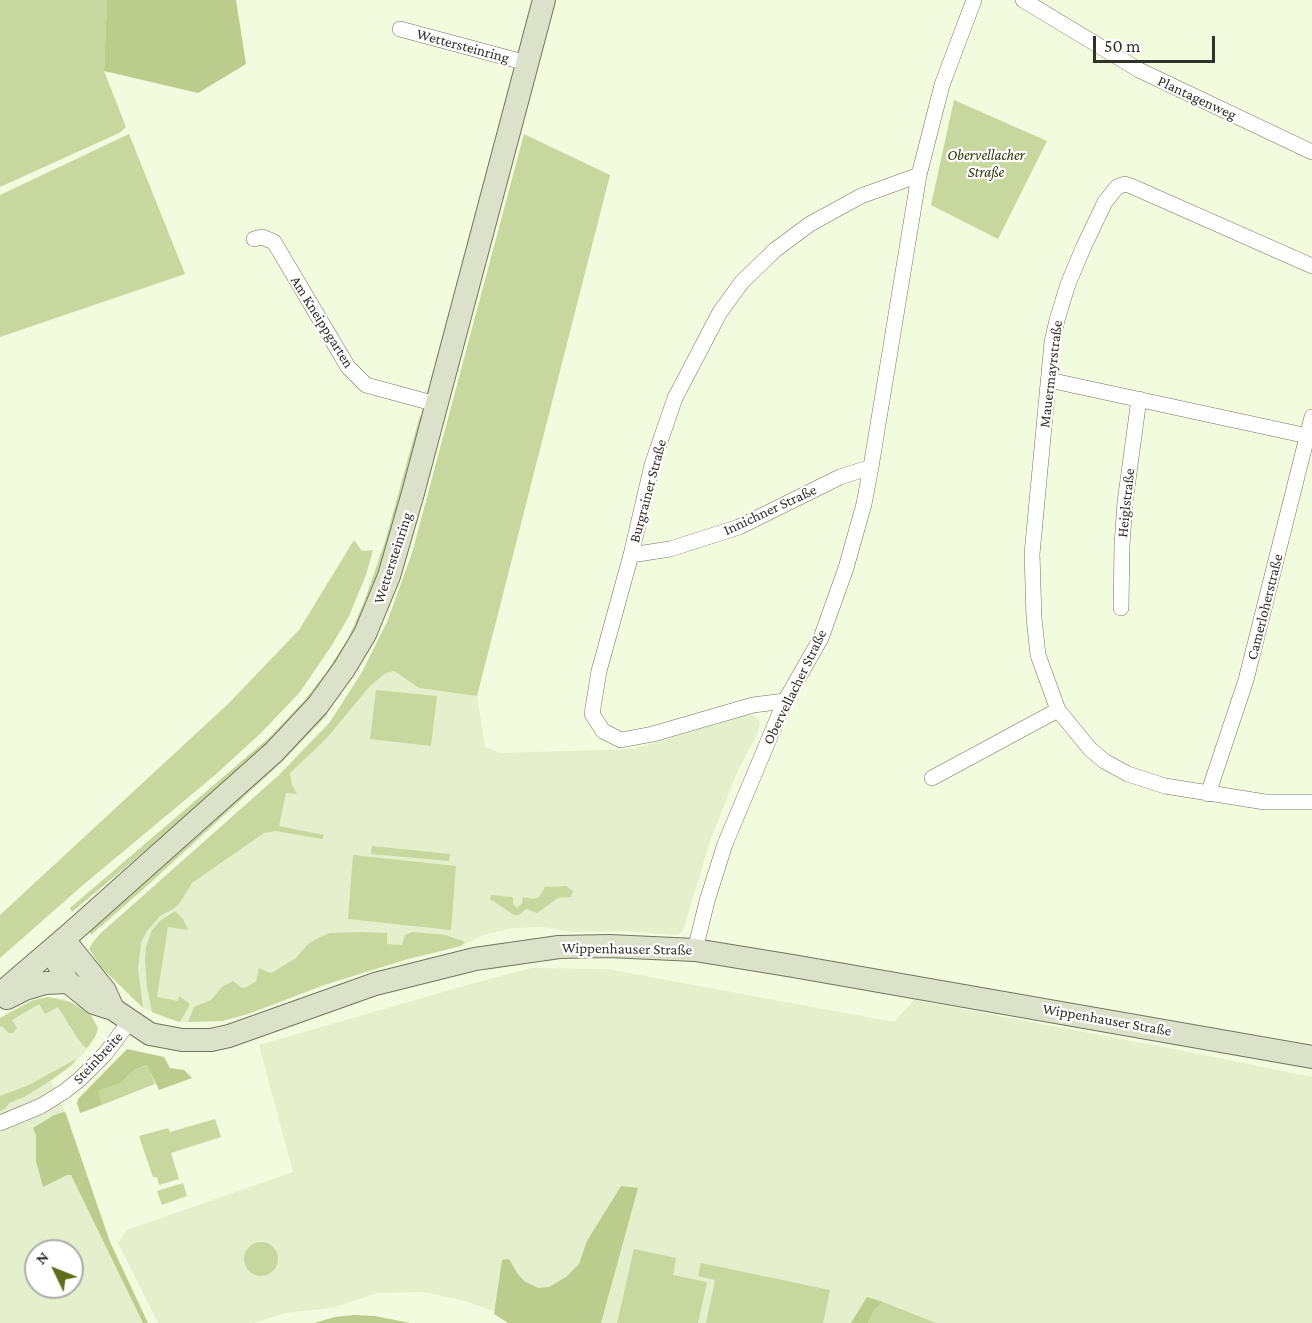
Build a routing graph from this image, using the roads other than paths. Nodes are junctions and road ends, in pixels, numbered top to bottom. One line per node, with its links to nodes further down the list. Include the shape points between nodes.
1 (544, 0): 5 (street, Wettersteinring)
2 (974, 0): 7 (street, Obervellacher Straße, via 942,85)
3 (1023, 0): 6 (street, Plantagenweg, via 1139,70)
4 (400, 29): 5 (street, Wettersteinring)
5 (527, 63): 12 (street, Wettersteinring)
6 (1312, 152)
7 (919, 175): 15 (street, Obervellacher Straße); 16 (street, Burgrainer Straße, via 861,196 831,212 775,250 742,282 720,312 675,398 652,465)
8 (254, 239): 12 (street, Am Kneippgarten, via 262,237 274,242 348,367 366,385)
9 (1312, 266): 10 (street, Mauermayrstraße, via 1121,184 1106,202 1068,284 1052,342)
10 (1049, 380): 11 (street); 19 (street, Mauermayrstraße, via 1032,554 1038,655)
11 (1139, 399): 14 (street); 17 (street, Heiglstraße, via 1125,502)
12 (436, 404): 23 (street, Wettersteinring, via 389,576 365,634 344,669 318,705 274,752)
13 (1312, 417): 14 (street, Camerloherstraße)
14 (1309, 437): 21 (street, Camerloherstraße, via 1246,680)
15 (871, 467): 16 (street, Innichner Straße, via 840,477 739,527 670,549); 18 (street, Obervellacher Straße, via 846,568 821,638)
16 (631, 555): 18 (street, Burgrainer Straße, via 594,692 592,714 603,731 621,740 753,705)
17 (1121, 608)
18 (785, 701): 24 (street, Obervellacher Straße, via 725,844)
19 (1058, 710): 20 (street); 21 (street, Mauermayrstraße, via 1090,749 1116,768 1165,786)
20 (932, 778)
21 (1209, 794): 22 (street, Mauermayrstraße, via 1265,802)
22 (1312, 802)
23 (57, 945): 25 (street, via 58,967); 26 (street, Wettersteinring); 28 (street, via 105,991)
24 (695, 950): 28 (street, Wippenhauser Straße, via 576,946 475,958 375,984 211,1040 150,1034); 29 (street, Wippenhauser Straße)
25 (68, 982): 27 (street, via 35,986); 28 (street, Wippenhauser Straße, via 94,1003)
26 (0, 994)
27 (0, 1001)
28 (121, 1016): 30 (street, Steinbreite, via 106,1053 80,1079 41,1106)
29 (1312, 1057)
30 (0, 1123)

